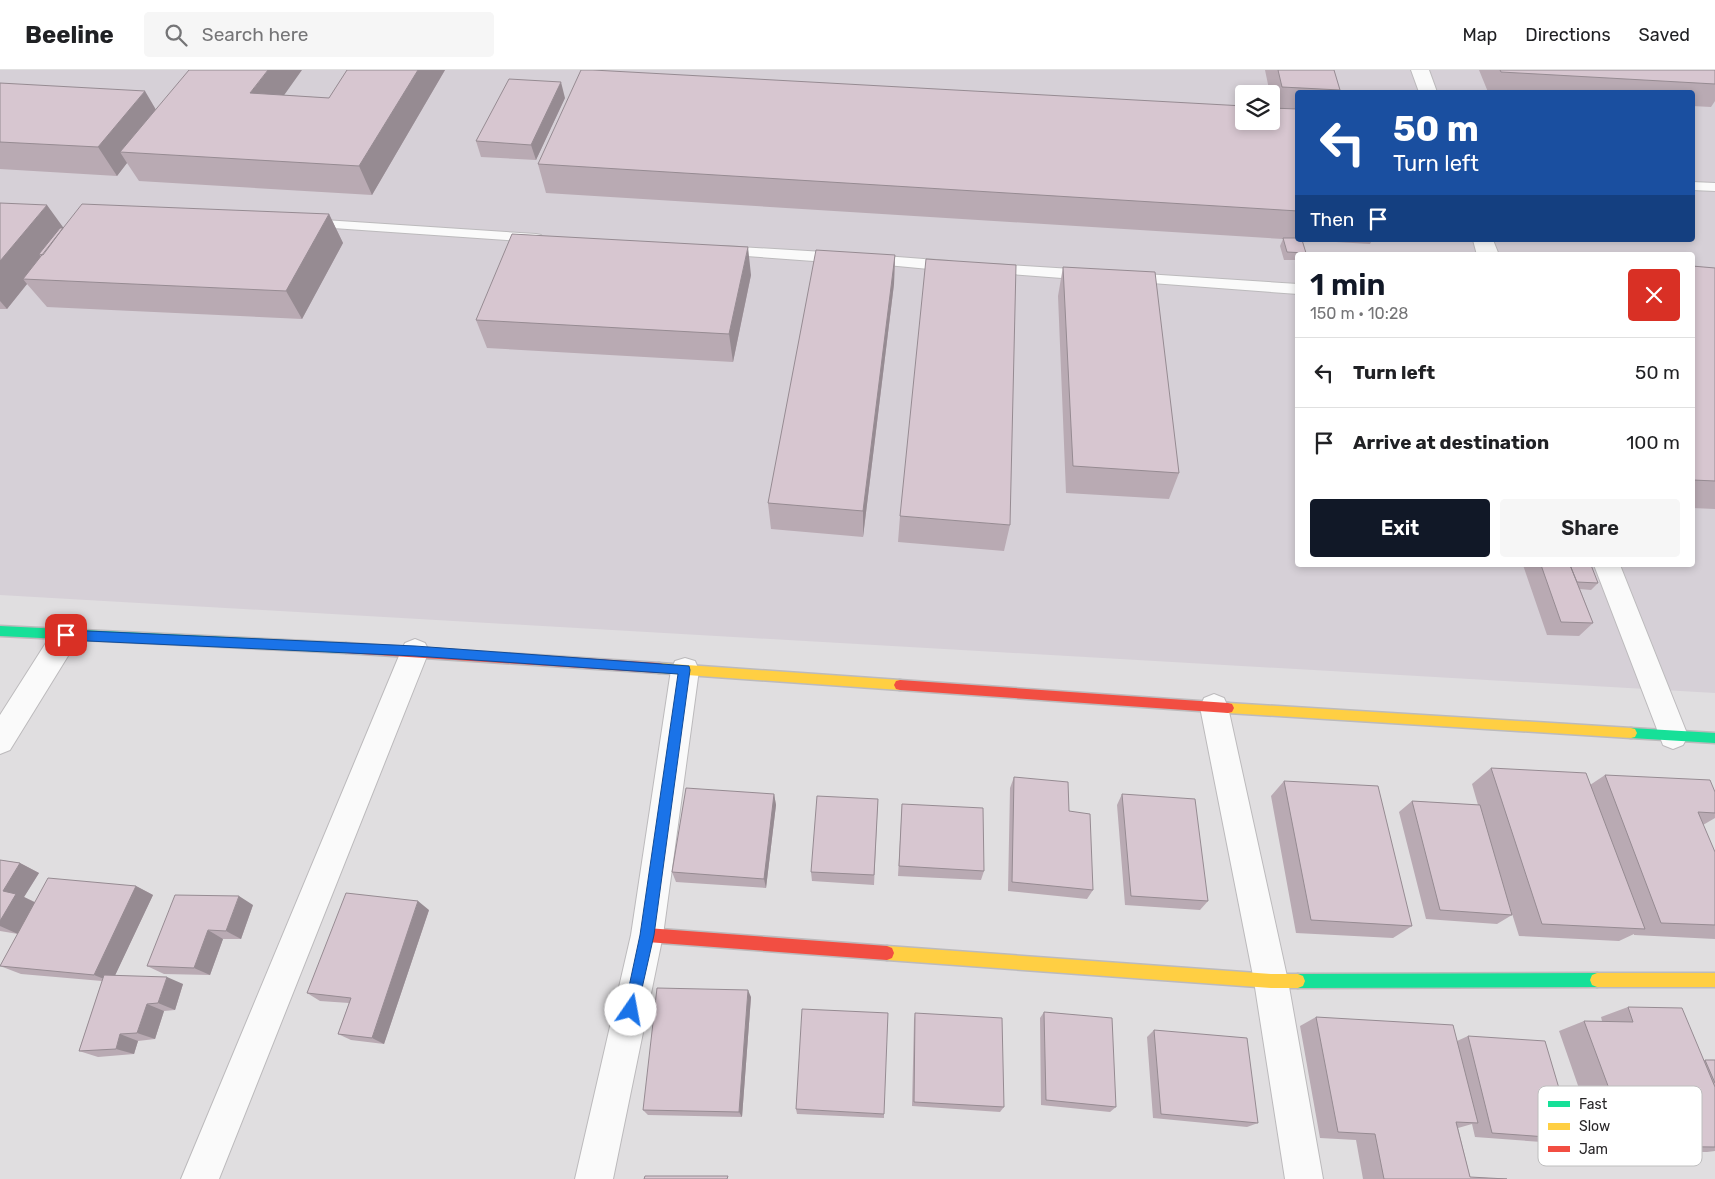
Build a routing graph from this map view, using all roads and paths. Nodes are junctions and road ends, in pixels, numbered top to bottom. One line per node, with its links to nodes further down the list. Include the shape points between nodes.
1 (1420, 70): 2 (street)
2 (1427, 90)
3 (1695, 186): 4 (lane)
4 (1715, 187)
5 (297, 222): 6 (lane)
6 (555, 239)
7 (713, 250): 8 (lane)
8 (961, 266)
9 (981, 268): 10 (lane)
10 (1099, 276)
11 (1119, 277): 12 (lane)
12 (1295, 289)
13 (1608, 567): 19 (street)
14 (0, 631): 15 (street)
15 (66, 635): 16 (street); 21 (street)
16 (415, 651): 17 (street); 25 (street)
17 (685, 670): 18 (street); 22 (street)
18 (1214, 707): 19 (street); 24 (street)
19 (1673, 736): 20 (street)
20 (1715, 738)
21 (0, 741)
22 (647, 935): 24 (street); 26 (street)
23 (1715, 980): 24 (street)
24 (1271, 981): 27 (street)
25 (200, 1179)
26 (594, 1179)
27 (1304, 1179)

